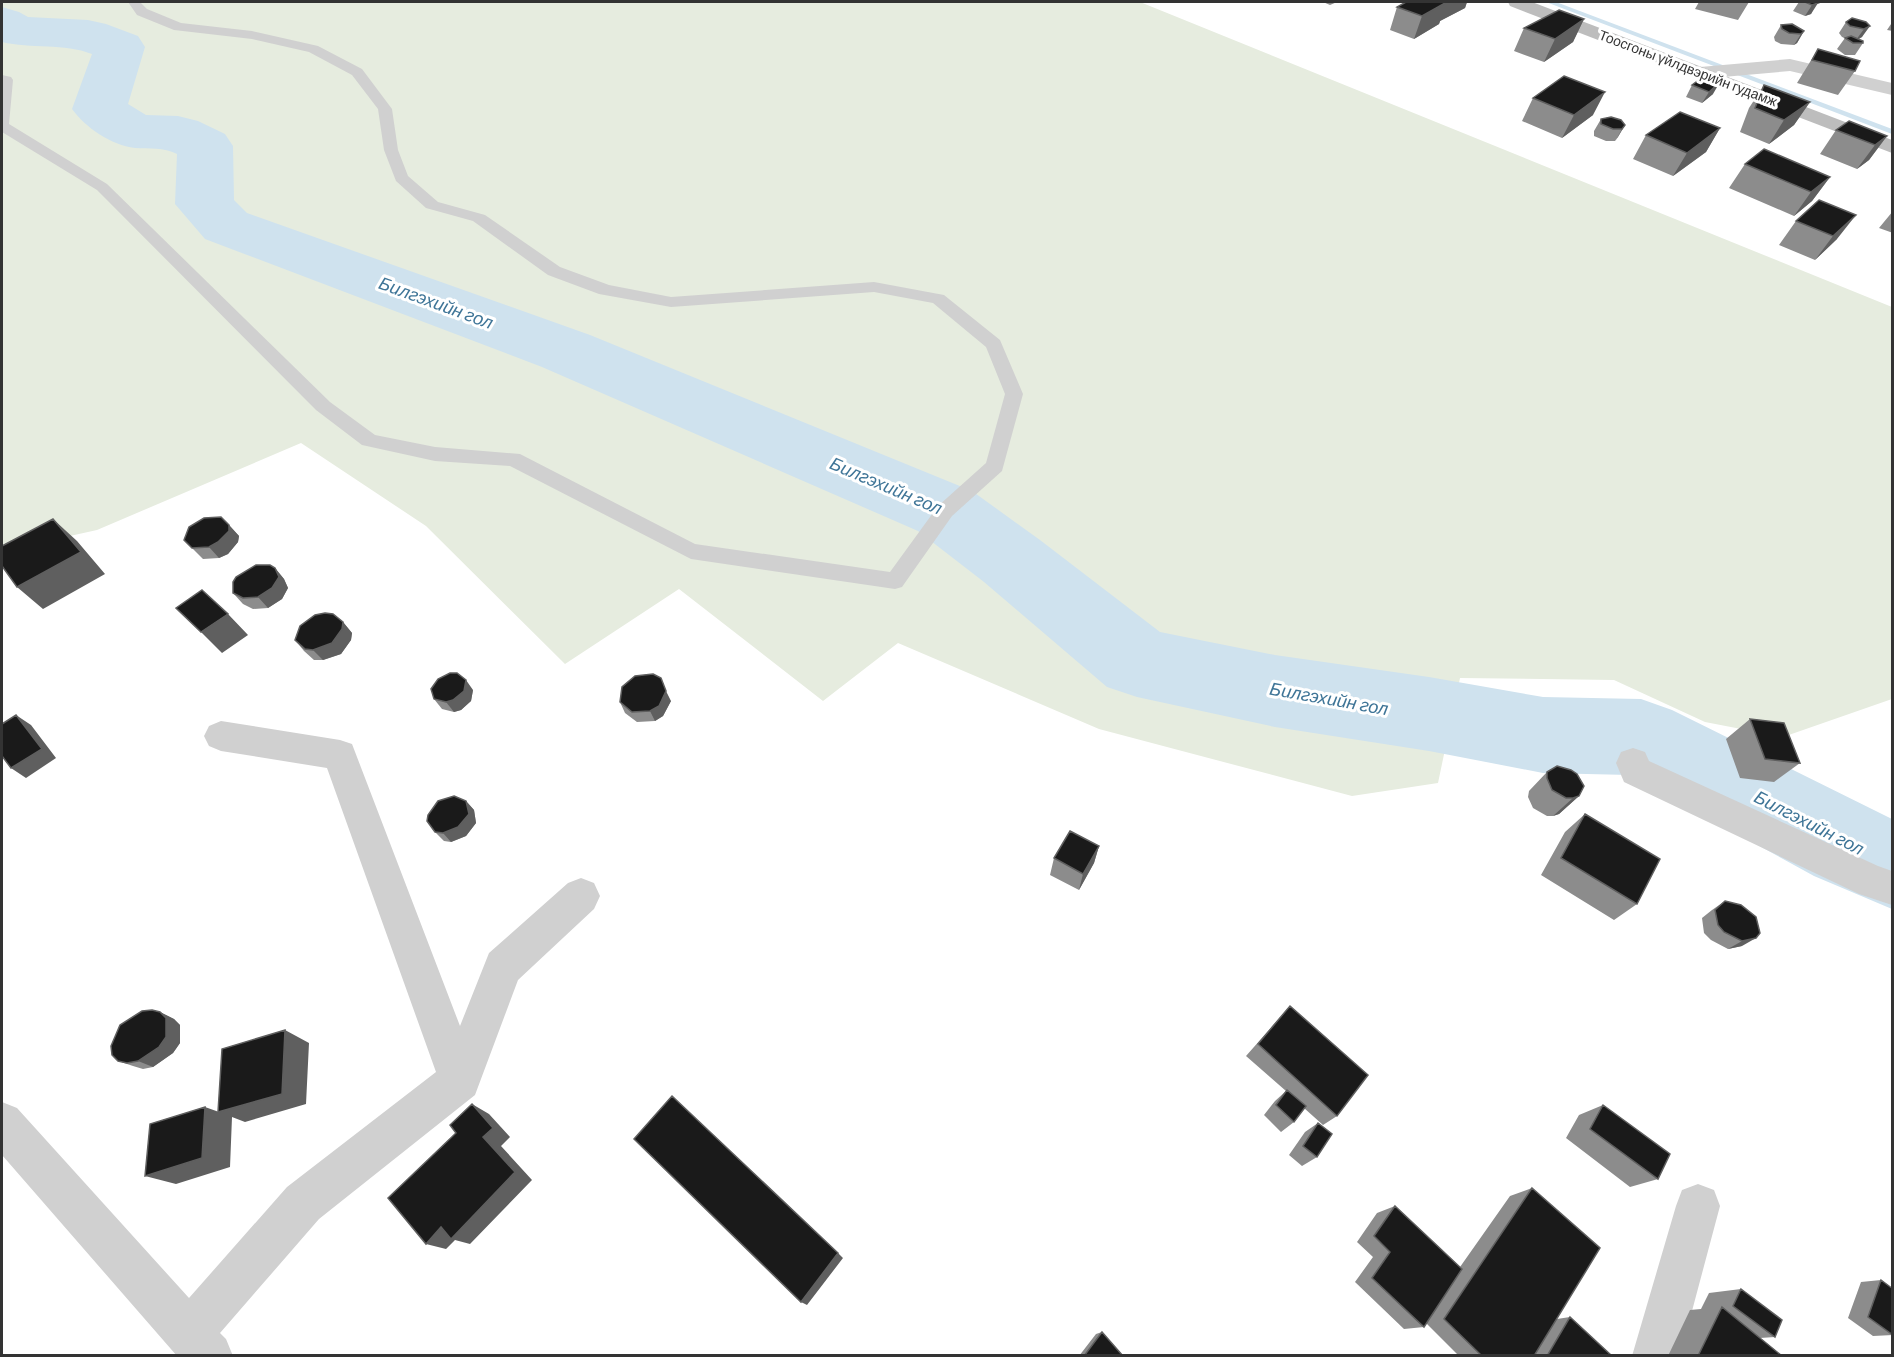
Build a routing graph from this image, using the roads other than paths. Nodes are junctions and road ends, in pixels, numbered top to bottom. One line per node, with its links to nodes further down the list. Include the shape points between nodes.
1 (134, 2): 4 (lane, via 142,12 179,27 252,35 314,49 357,72 385,109 400,178 432,205 479,218 554,271 595,287 671,302 874,287 938,299 994,344 1014,394 995,466 945,511 896,581 691,550 513,459 435,453 369,440 323,405 102,187 3,126 6,80)
2 (1517, 2): 3 (main road, Тоосгоны үйлдвэрийн гудамж)
3 (1700, 73): 5 (street, via 1790,65); 6 (main road, Тоосгоны үйлдвэрийн гудамж)
4 (2, 79)
5 (1893, 88)
6 (1893, 147)
7 (221, 736): 11 (street, via 340,755)
8 (1633, 763): 9 (street, via 1636,771 1872,882)
9 (1893, 888)
10 (581, 896): 11 (street, via 503,968)
11 (460, 1080): 14 (street, via 303,1203)
12 (2, 1123): 14 (street)
13 (1698, 1206): 15 (street)
14 (199, 1344)
15 (1656, 1356)

